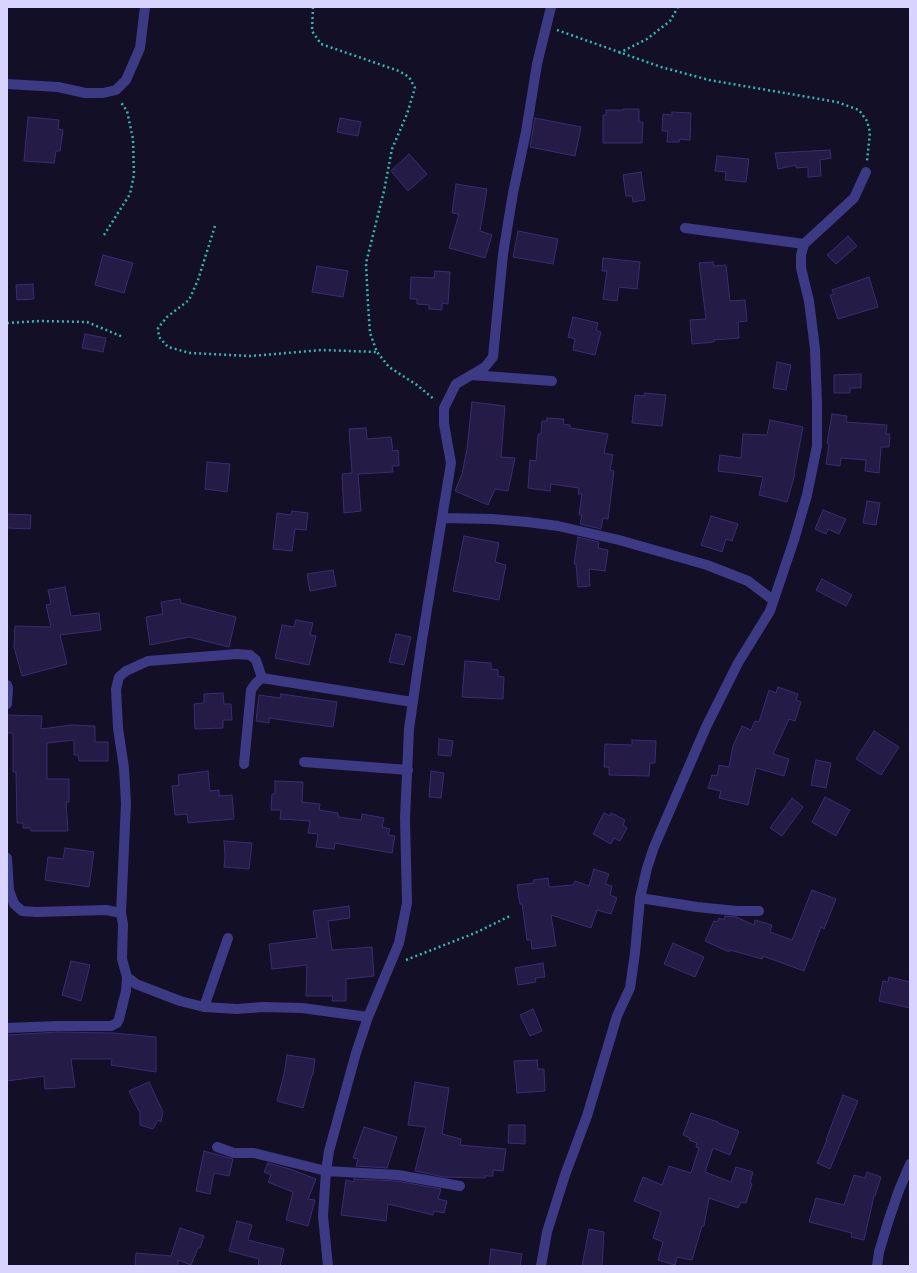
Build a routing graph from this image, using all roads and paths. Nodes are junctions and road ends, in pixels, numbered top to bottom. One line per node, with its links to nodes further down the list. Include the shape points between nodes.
1 (146, 7): 8 (street, via 140,48 126,80)
2 (313, 7): 16 (path, via 312,31 321,44 399,71 409,78 414,88 407,114 392,149 366,263 370,333)
3 (551, 7): 5 (street)
4 (678, 7): 6 (path, via 670,21 653,35)
5 (546, 25): 6 (path); 17 (street, via 503,254 493,357 485,367)
6 (618, 53): 9 (path, via 709,80 837,102 860,110 870,132)
7 (7, 84): 8 (street, via 58,87 85,93)
8 (113, 91): 12 (path, via 127,111 133,139 134,175 130,194)
9 (866, 172): 13 (street, via 854,198)
10 (215, 226): 16 (path, via 189,300 167,317 158,328 158,337 168,347 190,353 251,356 322,350)
11 (686, 228): 13 (street)
12 (104, 234)
13 (804, 244): 21 (street, via 801,268 809,301 815,348 817,446 807,495)
14 (7, 323): 15 (path, via 87,322)
15 (123, 337)
16 (377, 352): 19 (path, via 389,367 417,385)
17 (472, 375): 18 (street); 19 (street, via 456,384)
18 (552, 381)
19 (444, 408): 20 (street, via 444,424 451,463)
20 (442, 518): 21 (street, via 472,518 558,526 618,540 707,565 748,582); 24 (street)
21 (773, 600): 30 (street, via 770,611 738,663 706,728 654,847)
22 (262, 678): 24 (street); 27 (street, via 251,690); 32 (street, via 256,660 250,655 237,654 148,661 126,670 119,677 116,689 118,728 126,803)
23 (7, 685): 25 (street)
24 (412, 702): 28 (street)
25 (7, 704)
26 (304, 762): 28 (street)
27 (244, 764)
28 (408, 770): 35 (street, via 405,818 407,903 399,943)
29 (7, 858): 32 (street, via 9,890 14,904 22,911 106,910)
30 (640, 898): 31 (street, via 697,907); 45 (street, via 630,988 617,1016 587,1116 548,1227)
31 (760, 911)
32 (120, 913): 36 (street, via 123,924 122,959)
33 (510, 916): 35 (path, via 475,933)
34 (228, 938): 37 (street)
35 (389, 967): 38 (street)
36 (127, 977): 37 (street, via 136,984 180,1001); 39 (street, via 120,1019 111,1026)
37 (204, 1007): 38 (street, via 302,1008)
38 (368, 1017): 42 (street, via 336,1122)
39 (7, 1028)
40 (217, 1147): 42 (street, via 234,1153 254,1153)
41 (910, 1164): 46 (street, via 888,1222)
42 (326, 1171): 43 (street, via 398,1175); 44 (street, via 323,1216)
43 (460, 1186)
44 (328, 1266)
45 (541, 1266)
46 (877, 1266)

